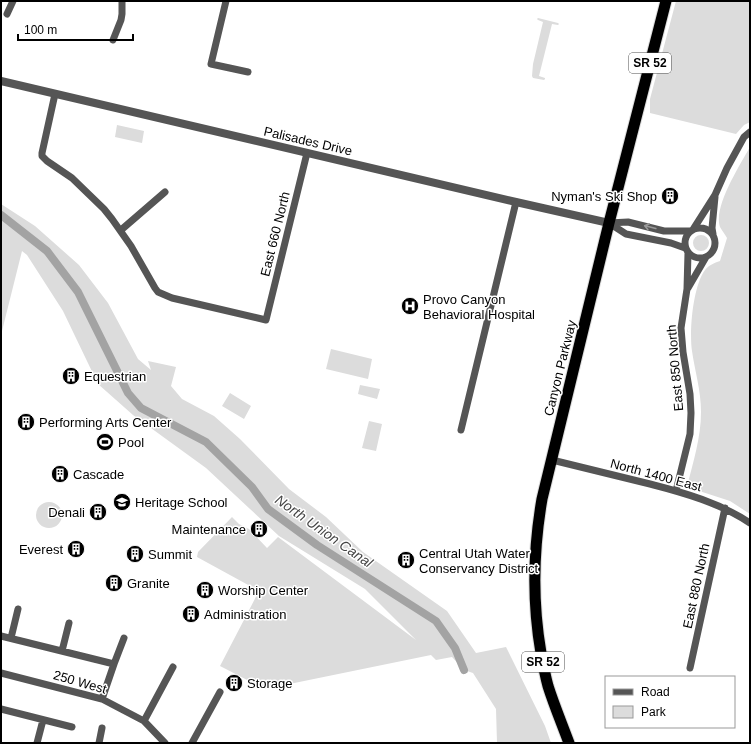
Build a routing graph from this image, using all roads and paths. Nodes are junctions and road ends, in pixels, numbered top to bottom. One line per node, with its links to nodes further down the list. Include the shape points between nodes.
1 (13, 1): 5 (street)
2 (122, 1): 6 (street, via 121,20)
3 (226, 1): 7 (street, via 211,64)
4 (666, 1): 15 (highway, Canyon Parkway / SR 52)
5 (7, 14)
6 (113, 40)
7 (248, 72)
8 (1, 81): 9 (street, Palisades Drive)
9 (55, 94): 11 (street, Palisades Drive); 17 (street, via 42,156 72,178 104,209)
10 (750, 132): 13 (street, via 744,137)
11 (307, 153): 14 (street, Palisades Drive); 17 (street, East 660 North, via 266,320 172,298 158,292)
12 (165, 192): 17 (street)
13 (715, 195): 16 (street); 18 (street)
14 (516, 202): 15 (street, Palisades Drive); 22 (street)
15 (609, 223): 16 (street, Palisades Drive, one-way to 15, via 664,231 628,222); 19 (street, Palisades Drive, via 626,234 671,243); 23 (highway, Canyon Parkway / SR 52)
16 (692, 229): 18 (street, via 705,228); 19 (street, via 684,239)
17 (121, 230)
18 (713, 234): 20 (street, via 714,250)
19 (686, 251): 20 (street, via 696,258); 21 (street, East 850 North)
20 (706, 257): 21 (street, East 850 North)
21 (687, 289): 24 (street, East 850 North, via 681,328 692,413 690,434)
22 (460, 430)
23 (552, 460): 24 (street, North 1400 East); 48 (highway, Canyon Parkway / SR 52, via 536,535 535,600 545,672)
24 (676, 491): 25 (street, North 1400 East)
25 (725, 508): 26 (street, North 1400 East); 35 (street, East 880 North)
26 (750, 523)
27 (18, 609): 30 (street)
28 (69, 623): 32 (street)
29 (1, 636): 30 (street)
30 (11, 638): 32 (street)
31 (124, 638): 33 (street)
32 (62, 651): 33 (street)
33 (114, 664): 38 (street)
34 (173, 667): 41 (street)
35 (690, 668)
36 (1, 673): 38 (street, 250 West)
37 (220, 692): 47 (street)
38 (102, 699): 41 (street, 250 West)
39 (1, 710): 40 (street)
40 (42, 720): 42 (street); 44 (street)
41 (144, 721): 46 (street, 250 West)
42 (72, 727)
43 (102, 728): 45 (street)
44 (37, 743)
45 (99, 743)
46 (165, 743)
47 (192, 743)
48 (569, 743)

